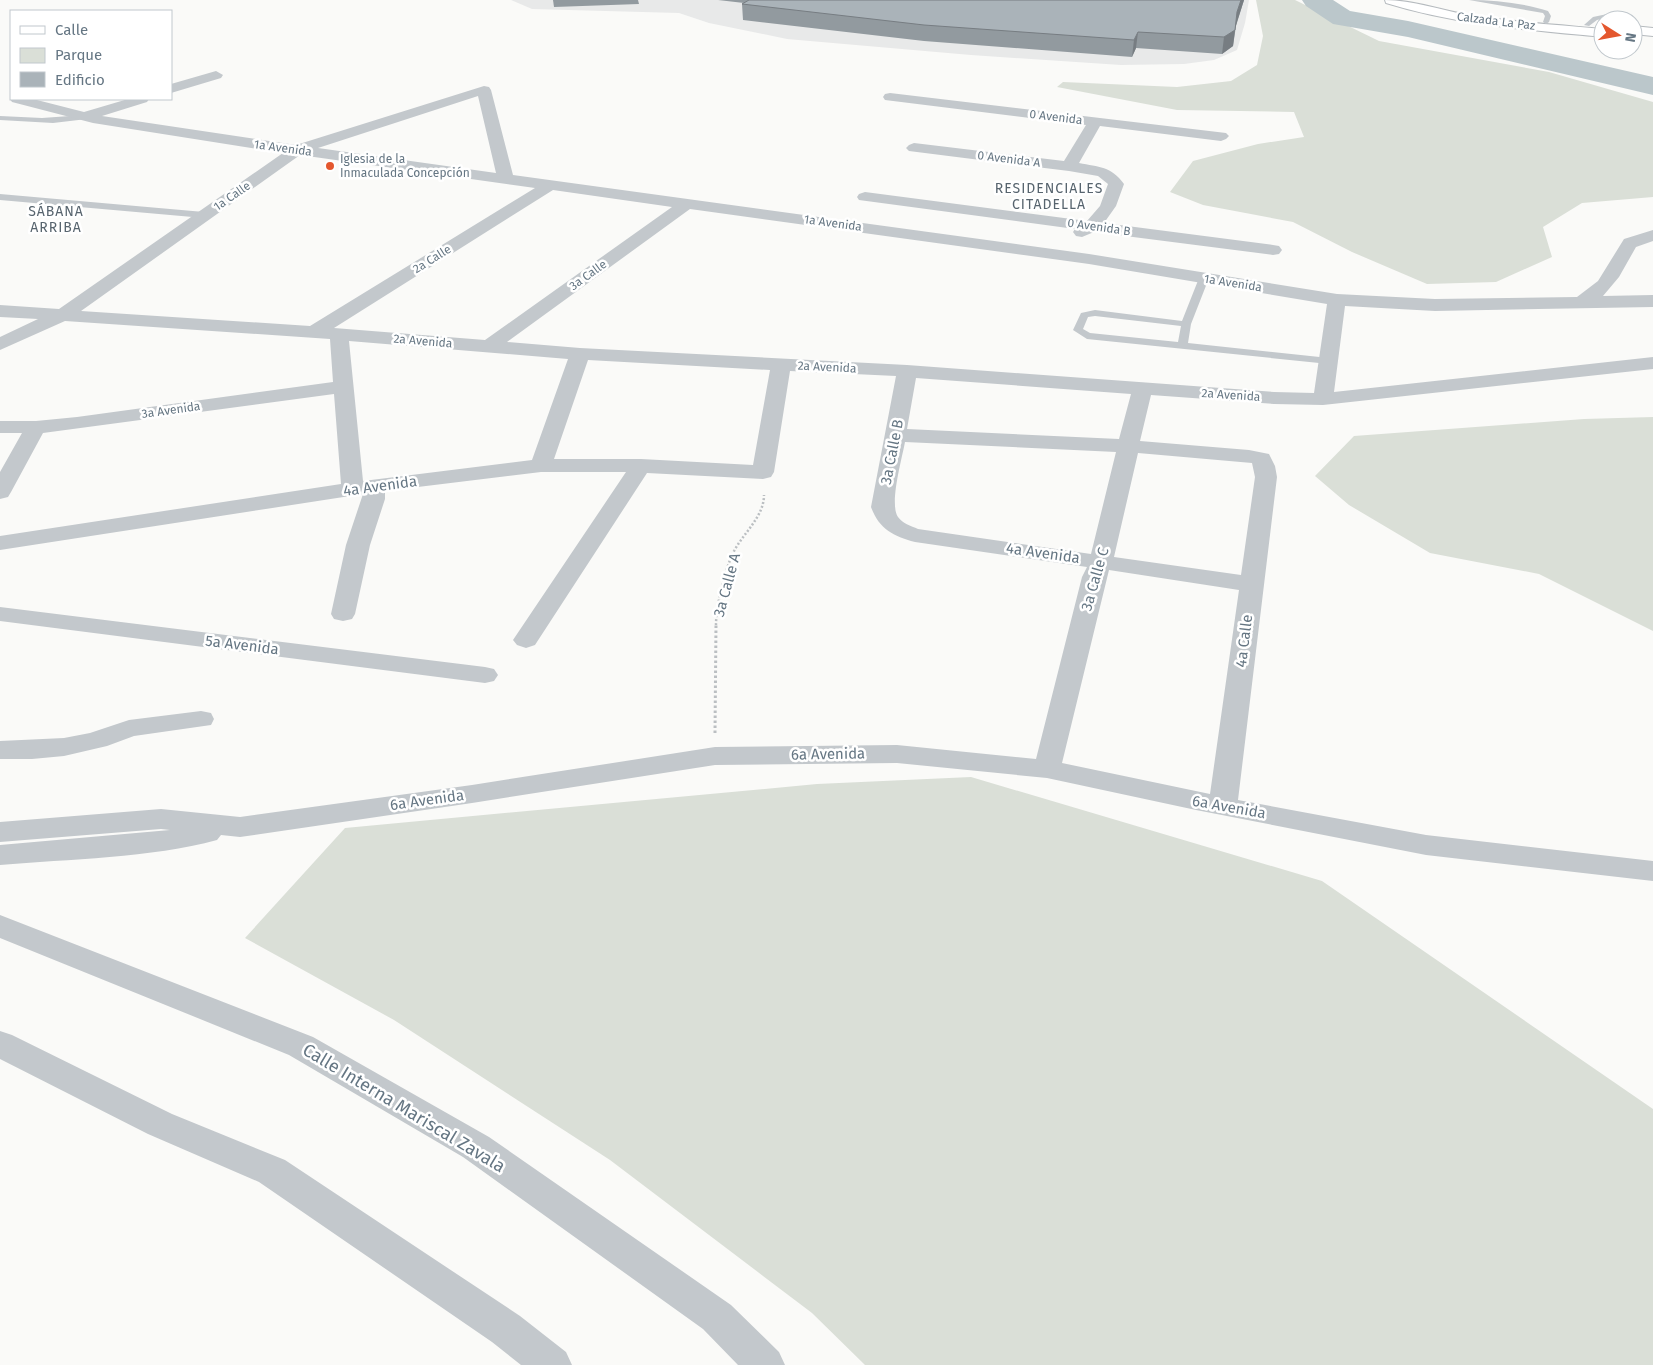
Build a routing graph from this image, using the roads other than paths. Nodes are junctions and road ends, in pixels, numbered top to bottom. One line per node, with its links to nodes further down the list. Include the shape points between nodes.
1 (1391, 0): 8 (main road, Calzada La Paz, via 1459,17)
2 (1415, 0): 5 (main road, Calzada La Paz, via 1470,13)
3 (1472, 0): 5 (lane, via 1536,9 1546,12)
4 (1593, 20): 6 (lane)
5 (1546, 22): 6 (main road, Calzada La Paz)
6 (1587, 25): 7 (main road, Calzada La Paz)
7 (1593, 26)
8 (1593, 32)
9 (216, 75): 10 (street)
10 (172, 89)
11 (890, 97): 16 (street, 0 Avenida)
12 (22, 100): 14 (street, 1a Avenida)
13 (139, 100): 14 (street)
14 (84, 117): 15 (lane, via 64,121); 19 (street, 1a Avenida)
15 (0, 118)
16 (1095, 122): 17 (street, 0 Avenida); 20 (street)
17 (1221, 136)
18 (914, 148): 20 (street, 0 Avenida A)
19 (297, 150): 21 (street, 1a Avenida); 21 (street, 1a Calle, via 484,90); 26 (street, 1a Calle)
20 (1069, 166): 27 (street, 0 Avenida A, via 1103,172 1116,184 1106,210)
21 (506, 180): 22 (street, 1a Avenida)
22 (550, 185): 25 (street, 1a Avenida); 41 (street, 2a Calle)
23 (0, 196): 26 (lane)
24 (865, 197): 27 (street, 0 Avenida B)
25 (688, 203): 32 (street, 1a Avenida); 45 (street, 3a Calle)
26 (204, 216): 39 (street, 1a Calle)
27 (1093, 226): 31 (street, 0 Avenida B); 32 (street, via 1076,235); 33 (street, via 1100,238)
28 (1653, 236): 29 (street)
29 (1630, 243): 30 (street); 37 (street, via 1600,291)
30 (1653, 246)
31 (1273, 250)
32 (1062, 255): 33 (street, 1a Avenida)
33 (1088, 259): 34 (street, 1a Avenida)
34 (1204, 278): 35 (street, 1a Avenida); 40 (lane)
35 (1337, 300): 37 (street, 1a Avenida, via 1435,305); 47 (street)
36 (1653, 301): 37 (street, 1a Avenida)
37 (1581, 302)
38 (0, 311): 39 (street, 2a Avenida)
39 (63, 315): 41 (street, 2a Avenida); 43 (street, 1a Calle)
40 (1186, 324): 44 (lane); 44 (lane, via 1095,313 1084,315 1078,330 1087,336)
41 (314, 332): 42 (street, 2a Avenida)
42 (339, 334): 45 (street, 2a Avenida); 51 (street)
43 (0, 344)
44 (1182, 346): 47 (lane)
45 (488, 347): 46 (street, 2a Avenida)
46 (580, 354): 49 (street, 2a Avenida); 58 (street)
47 (1329, 361): 53 (street)
48 (1653, 363): 53 (street, 2a Avenida)
49 (781, 364): 50 (street, 2a Avenida); 59 (street, 4a Avenida, via 763,472)
50 (907, 371): 52 (street, 2a Avenida); 56 (street, 3a Calle B)
51 (342, 386): 55 (street, 3a Avenida); 60 (street)
52 (1142, 389): 53 (street, 2a Avenida); 57 (street, 3a Calle C)
53 (1323, 399)
54 (0, 427): 55 (street, 3a Avenida)
55 (36, 427): 61 (street)
56 (895, 436): 57 (street); 62 (street, 3a Calle B, via 882,507 886,520)
57 (1129, 446): 64 (street, 3a Calle C); 65 (street, 4a Calle, via 1261,459 1266,476)
58 (541, 465): 59 (street, 4a Avenida); 60 (street, 4a Avenida)
59 (641, 466): 68 (street)
60 (363, 488): 63 (street, 4a Avenida); 67 (street, via 374,499 358,545)
61 (0, 492)
62 (896, 528): 64 (street, 4a Avenida, via 915,535)
63 (0, 543)
64 (1101, 562): 65 (street, 4a Avenida); 72 (street, 3a Calle C, via 1094,577)
65 (1251, 584): 73 (street, 4a Calle)
66 (0, 614): 69 (street, 5a Avenida)
67 (343, 614)
68 (526, 640)
69 (485, 675)
70 (201, 720): 71 (street, via 129,728 64,747)
71 (0, 750)
72 (1047, 769): 73 (street, 6a Avenida); 74 (street, 6a Avenida, via 897,754 715,756)
73 (1223, 805): 77 (street, 6a Avenida, via 1426,845)
74 (240, 827): 75 (street, 6a Avenida, via 161,819); 76 (street, via 155,842)
75 (0, 832)
76 (0, 855)
77 (1653, 870)
78 (0, 926): 81 (street, Calle Interna Mariscal Zavala, via 301,1046 476,1147 717,1317)
79 (0, 1044): 80 (street, via 160,1124 272,1171 506,1329)
80 (552, 1365)
81 (765, 1365)

